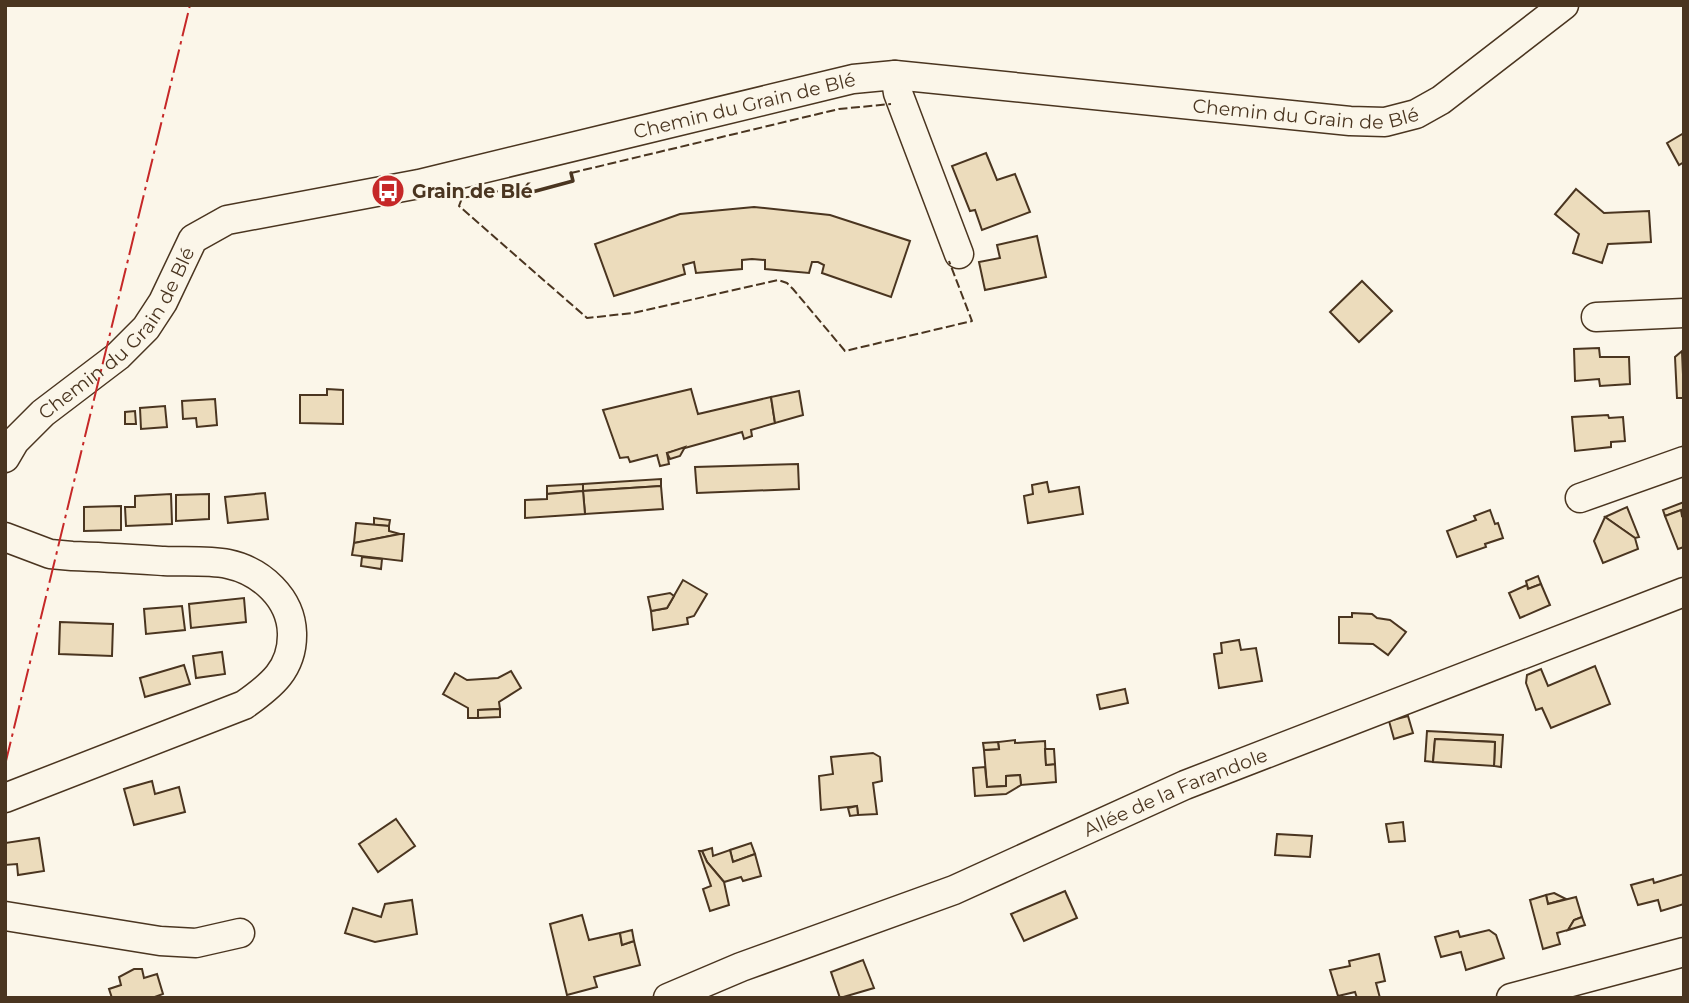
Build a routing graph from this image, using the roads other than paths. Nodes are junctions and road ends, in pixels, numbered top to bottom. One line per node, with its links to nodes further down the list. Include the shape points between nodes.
1 (1564, 5): 2 (street, Chemin du Grain de Blé, via 1441,100 1416,114 1385,122)
2 (895, 75): 3 (street); 6 (street, Chemin du Grain de Blé, via 853,79 388,191 227,220 193,239 146,328 118,356 43,413)
3 (959, 254)
4 (1684, 313): 5 (street)
5 (1596, 317)
6 (5, 458)
7 (1684, 461): 8 (street)
8 (1580, 498)
9 (5, 537): 11 (street, via 50,554 228,564 260,577 280,596 292,623 292,643 283,670 270,687 244,705)
10 (1684, 592): 15 (street, Allée de la Farandole, via 1197,780 954,890)
11 (5, 798)
12 (5, 916): 13 (street, via 160,941 196,943)
13 (240, 933)
14 (1684, 952): 16 (street)
15 (668, 998)
16 (1510, 998)

